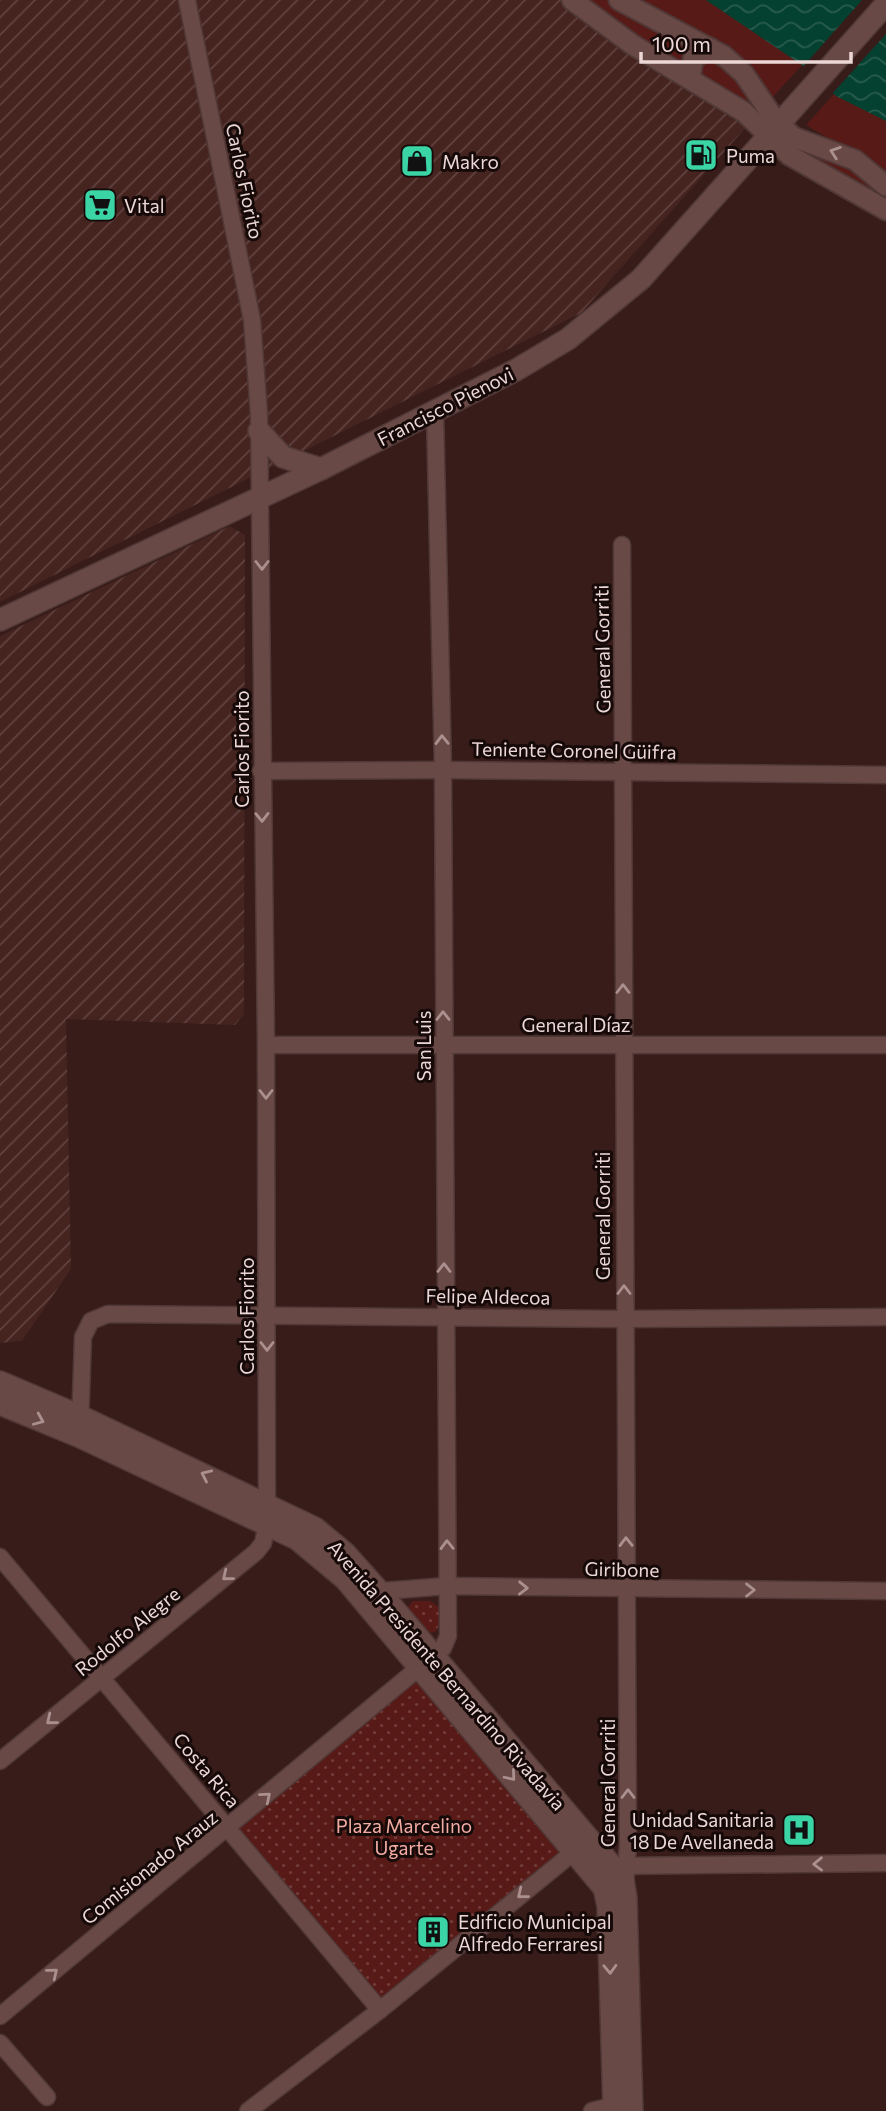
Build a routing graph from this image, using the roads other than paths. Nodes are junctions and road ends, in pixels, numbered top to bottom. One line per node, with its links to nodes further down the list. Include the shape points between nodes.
1 (187, 0): 15 (street, Carlos Fiorito, via 252,320)
2 (572, 0): 7 (street)
3 (619, 0): 5 (street)
4 (886, 4): 9 (main road, Francisco Pienovi)
5 (684, 32): 6 (street); 7 (street, via 681,52)
6 (710, 47): 8 (street, via 693,59); 9 (street, via 744,74)
7 (665, 64): 8 (street)
8 (690, 79): 9 (street)
9 (775, 131): 10 (street, one-way to 9); 11 (street, via 789,155); 14 (main road, Francisco Pienovi, via 616,303 540,357)
10 (861, 164): 11 (street, via 858,183); 12 (street)
11 (845, 185): 13 (street)
12 (886, 186)
13 (886, 210)
14 (435, 413): 16 (main road, Francisco Pienovi); 20 (street, San Luis, one-way to 14)
15 (259, 431): 16 (main road, via 283,457); 17 (street, Carlos Fiorito)
16 (321, 469): 17 (main road, Francisco Pienovi)
17 (262, 497): 19 (main road, Francisco Pienovi); 21 (street, Carlos Fiorito, one-way to 21)
18 (622, 545): 22 (street, General Gorriti)
19 (0, 620)
20 (443, 770): 21 (street, Teniente Coronel Güifra); 22 (street, Teniente Coronel Güifra); 24 (street, San Luis, one-way to 20)
21 (261, 771): 25 (street, Carlos Fiorito, one-way to 25)
22 (625, 772): 23 (street, Teniente Coronel Güifra); 26 (street, General Gorriti, one-way to 22)
23 (886, 775)
24 (443, 1044): 25 (street, General Díaz); 26 (street, General Díaz); 28 (street, San Luis, one-way to 24)
25 (267, 1045): 29 (street, Carlos Fiorito, one-way to 29)
26 (623, 1045): 27 (street, General Díaz); 31 (street, General Gorriti, one-way to 26)
27 (886, 1045)
28 (444, 1315): 29 (street, Felipe Aldecoa); 31 (street, Felipe Aldecoa); 37 (street, San Luis, one-way to 28)
29 (266, 1317): 34 (street, Felipe Aldecoa, via 108,1314 91,1321 83,1337); 35 (street, Carlos Fiorito, one-way to 35)
30 (886, 1317): 31 (street, Felipe Aldecoa)
31 (624, 1319): 38 (street, General Gorriti, one-way to 31)
32 (0, 1382): 34 (main road, Avenida Presidente Bernardino Rivadavia)
33 (0, 1404): 34 (main road, Avenida Presidente Bernardino Rivadavia, one-way to 34)
34 (80, 1426): 35 (main road, Avenida Presidente Bernardino Rivadavia)
35 (267, 1514): 39 (main road, Avenida Presidente Bernardino Rivadavia, via 315,1528); 41 (main road, Avenida Presidente Bernardino Rivadavia, via 315,1550); 43 (street, Rodolfo Alegre, one-way to 43, via 263,1543 256,1552)
36 (0, 1557): 43 (street, Costa Rica)
37 (447, 1586): 38 (street, Giribone, one-way to 38); 39 (street, Giribone); 42 (street, San Luis, via 448,1636 443,1648)
38 (626, 1590): 40 (street, Giribone, one-way to 40); 48 (street, General Gorriti, one-way to 38)
39 (379, 1591): 41 (street, Giribone); 42 (main road, Avenida Presidente Bernardino Rivadavia)
40 (886, 1591)
41 (357, 1594): 42 (main road, Avenida Presidente Bernardino Rivadavia)
42 (426, 1662): 45 (street, Comisionado Arauz, one-way to 42); 46 (main road, Avenida Presidente Bernardino Rivadavia, one-way to 46); 48 (main road, Avenida Presidente Bernardino Rivadavia)
43 (103, 1677): 44 (street, Rodolfo Alegre, one-way to 44); 45 (street, Costa Rica)
44 (0, 1761)
45 (229, 1828): 49 (street, Costa Rica); 50 (street, Comisionado Arauz, one-way to 45)
46 (575, 1851): 48 (street); 49 (street, one-way to 49); 53 (main road, Avenida Presidente Bernardino Rivadavia, one-way to 53, via 607,1896)
47 (886, 1863): 48 (street, one-way to 48)
48 (622, 1873): 53 (main road)
49 (380, 2010): 54 (street)
50 (0, 2016)
51 (0, 2043): 52 (street)
52 (47, 2097)
53 (623, 2107): 55 (street)
54 (248, 2111)
55 (592, 2111)

